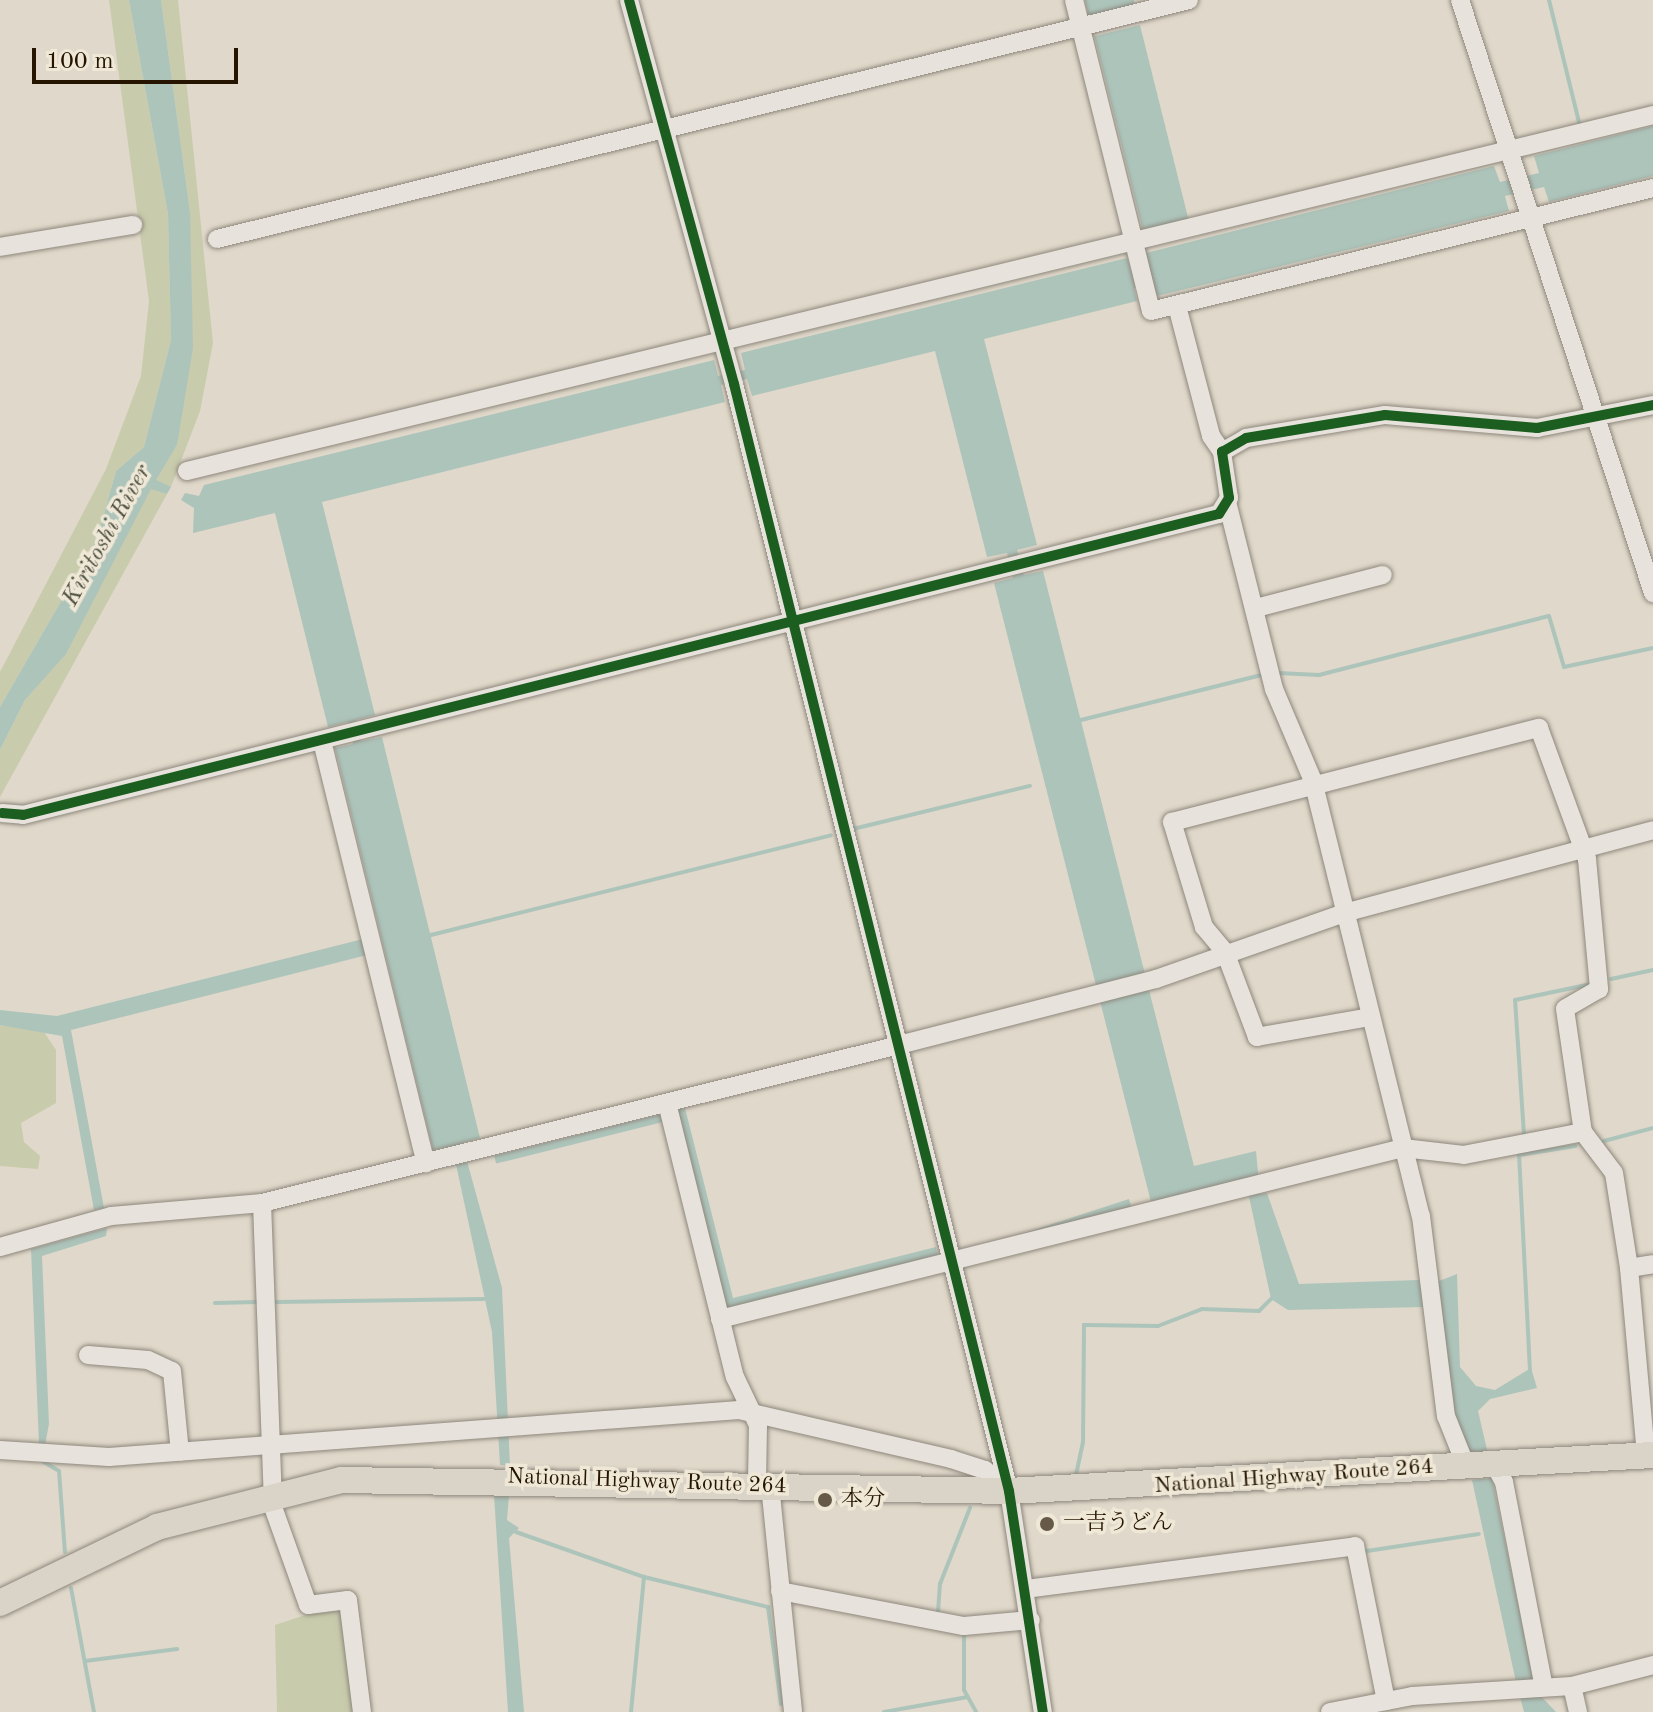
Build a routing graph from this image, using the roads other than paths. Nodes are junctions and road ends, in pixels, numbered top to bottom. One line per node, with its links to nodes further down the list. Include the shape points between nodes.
1 (629, 0): 7 (street)
2 (1074, 0): 5 (street)
3 (1189, 0): 5 (street)
4 (1460, 0): 8 (street)
5 (1081, 27): 7 (street); 13 (street)
6 (1653, 115): 8 (street)
7 (665, 130): 12 (street); 16 (street)
8 (1509, 150): 10 (street); 13 (street)
9 (1653, 188): 10 (street)
10 (1531, 217): 15 (street); 18 (street)
11 (133, 225): 14 (street)
12 (217, 239)
13 (1134, 242): 15 (street, via 1151,311); 16 (street)
14 (0, 247)
15 (1177, 306): 19 (street, via 1211,436)
16 (724, 344): 20 (street); 25 (street)
17 (1653, 405): 18 (street)
18 (1596, 418): 19 (street, via 1537,428 1385,415 1246,438); 23 (street)
19 (1222, 452): 21 (street)
20 (187, 471)
21 (1228, 506): 24 (street); 25 (street, via 1219,514)
22 (1383, 575): 24 (street)
23 (1653, 593)
24 (1256, 608): 27 (street, via 1274,689)
25 (789, 621): 26 (street); 34 (street)
26 (322, 741): 28 (street, via 23,815); 38 (street)
27 (1313, 781): 30 (street, via 1539,728); 31 (street); 32 (street, via 1172,822 1204,927)
28 (2, 813)
29 (1653, 830): 30 (street)
30 (1584, 848): 31 (street); 36 (street, via 1599,989 1565,1009)
31 (1344, 913): 32 (street); 33 (street)
32 (1225, 952): 33 (street, via 1257,1037); 34 (street, via 1123,988)
33 (1370, 1017): 37 (street)
34 (895, 1046): 35 (street); 41 (street)
35 (667, 1103): 38 (street); 44 (street)
36 (1583, 1132): 37 (street, via 1464,1155); 43 (street, via 1614,1173)
37 (1403, 1148): 41 (street); 52 (street, via 1431,1290 1446,1416)
38 (426, 1163): 39 (street)
39 (262, 1203): 40 (street, via 111,1216); 47 (street)
40 (0, 1247)
41 (950, 1263): 44 (street); 54 (street)
42 (1653, 1264): 43 (street)
43 (1629, 1268): 50 (street)
44 (720, 1319): 46 (street)
45 (88, 1355): 49 (street, via 148,1360 172,1371)
46 (752, 1413): 47 (street); 53 (street); 54 (street, via 951,1459 985,1470)
47 (274, 1444): 49 (street); 55 (street)
48 (0, 1450): 49 (street, via 80,1458)
49 (180, 1452)
50 (1650, 1456): 51 (highway, National Highway Route 264)
51 (1494, 1464): 52 (highway, National Highway Route 264); 61 (street, via 1504,1482)
52 (1466, 1466): 54 (highway, National Highway Route 264)
53 (763, 1485): 54 (highway, National Highway Route 264); 55 (highway, National Highway Route 264, via 406,1476); 57 (street)
54 (1009, 1491): 56 (street)
55 (272, 1493): 58 (highway, National Highway Route 264, via 157,1527); 64 (street, via 308,1605 348,1600)
56 (1026, 1589): 59 (street); 63 (street, via 1355,1546)
57 (780, 1591): 59 (street, via 964,1626); 65 (street)
58 (0, 1603)
59 (1031, 1620): 66 (street)
60 (1653, 1665): 62 (street)
61 (1540, 1684): 62 (street); 63 (street)
62 (1572, 1686): 68 (street)
63 (1386, 1701): 67 (street)
64 (362, 1712)
65 (793, 1712)
66 (1043, 1712)
67 (1330, 1712)
68 (1578, 1712)

